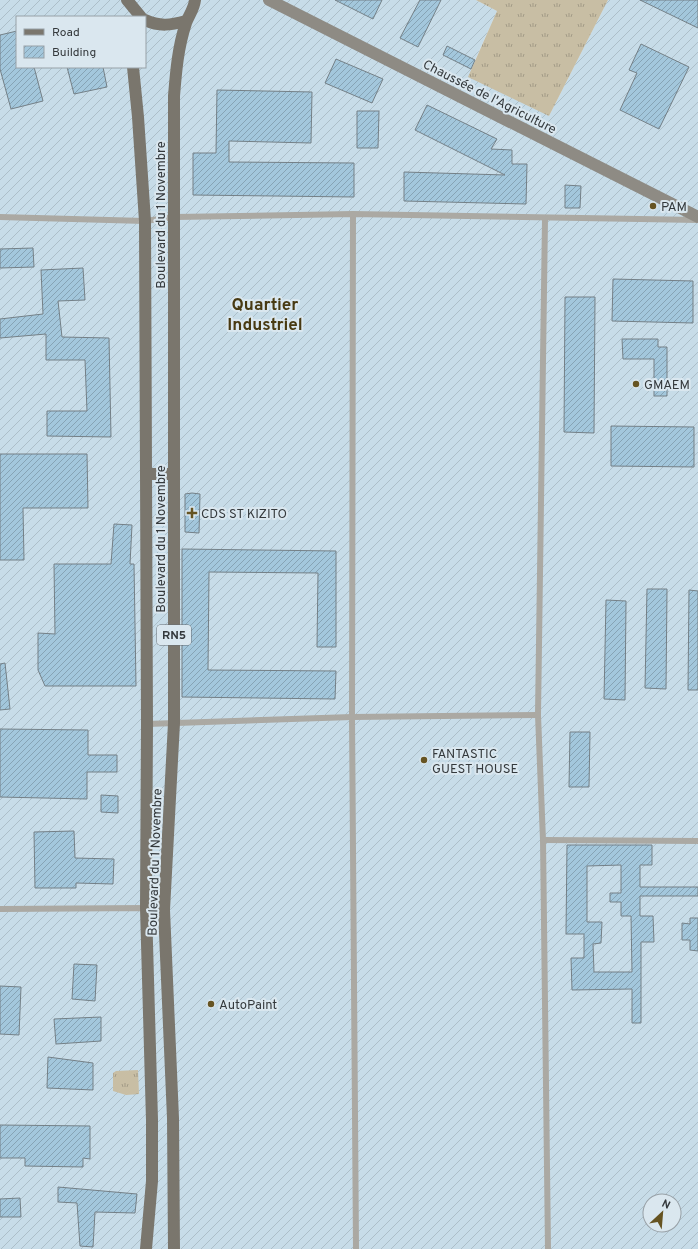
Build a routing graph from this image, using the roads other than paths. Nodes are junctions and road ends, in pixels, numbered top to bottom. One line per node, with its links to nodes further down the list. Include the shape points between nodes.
1 (123, 0): 5 (main road)
2 (127, 0): 6 (main road)
3 (269, 0): 14 (street, Chaussée de l'Agriculture)
4 (197, 3): 8 (main road, Boulevard du 1 Novembre / RN5)
5 (127, 16)
6 (139, 16)
7 (146, 20): 8 (main road, via 156,25)
8 (186, 21): 12 (main road, Boulevard du 1 Novembre / RN5, via 178,49 176,69)
9 (133, 68): 15 (main road, Boulevard du 1 Novembre / RN5)
10 (353, 214): 12 (lane); 13 (lane); 19 (lane)
11 (0, 217): 15 (lane)
12 (174, 217): 15 (lane); 17 (main road, Boulevard du 1 Novembre / RN5)
13 (545, 218): 14 (lane); 18 (lane)
14 (698, 219)
15 (145, 221): 16 (main road, Boulevard du 1 Novembre / RN5)
16 (146, 474): 17 (main road); 21 (main road, Boulevard du 1 Novembre / RN5)
17 (174, 474): 20 (main road, Boulevard du 1 Novembre / RN5)
18 (538, 715): 19 (lane); 22 (lane)
19 (352, 717): 20 (lane); 31 (lane)
20 (174, 723): 21 (lane); 26 (main road, Boulevard du 1 Novembre / RN5)
21 (147, 724): 24 (main road, Boulevard du 1 Novembre / RN5)
22 (543, 840): 23 (lane); 32 (lane)
23 (698, 841)
24 (146, 908): 25 (lane); 26 (lane); 28 (main road, Boulevard du 1 Novembre / RN5)
25 (0, 909)
26 (164, 910): 27 (main road, Boulevard du 1 Novembre / RN5)
27 (173, 1118): 28 (main road); 30 (main road, Boulevard du 1 Novembre / RN5)
28 (152, 1120): 29 (main road, Boulevard du 1 Novembre / RN5, via 152,1181)
29 (146, 1249)
30 (174, 1249)
31 (356, 1249)
32 (548, 1249)

